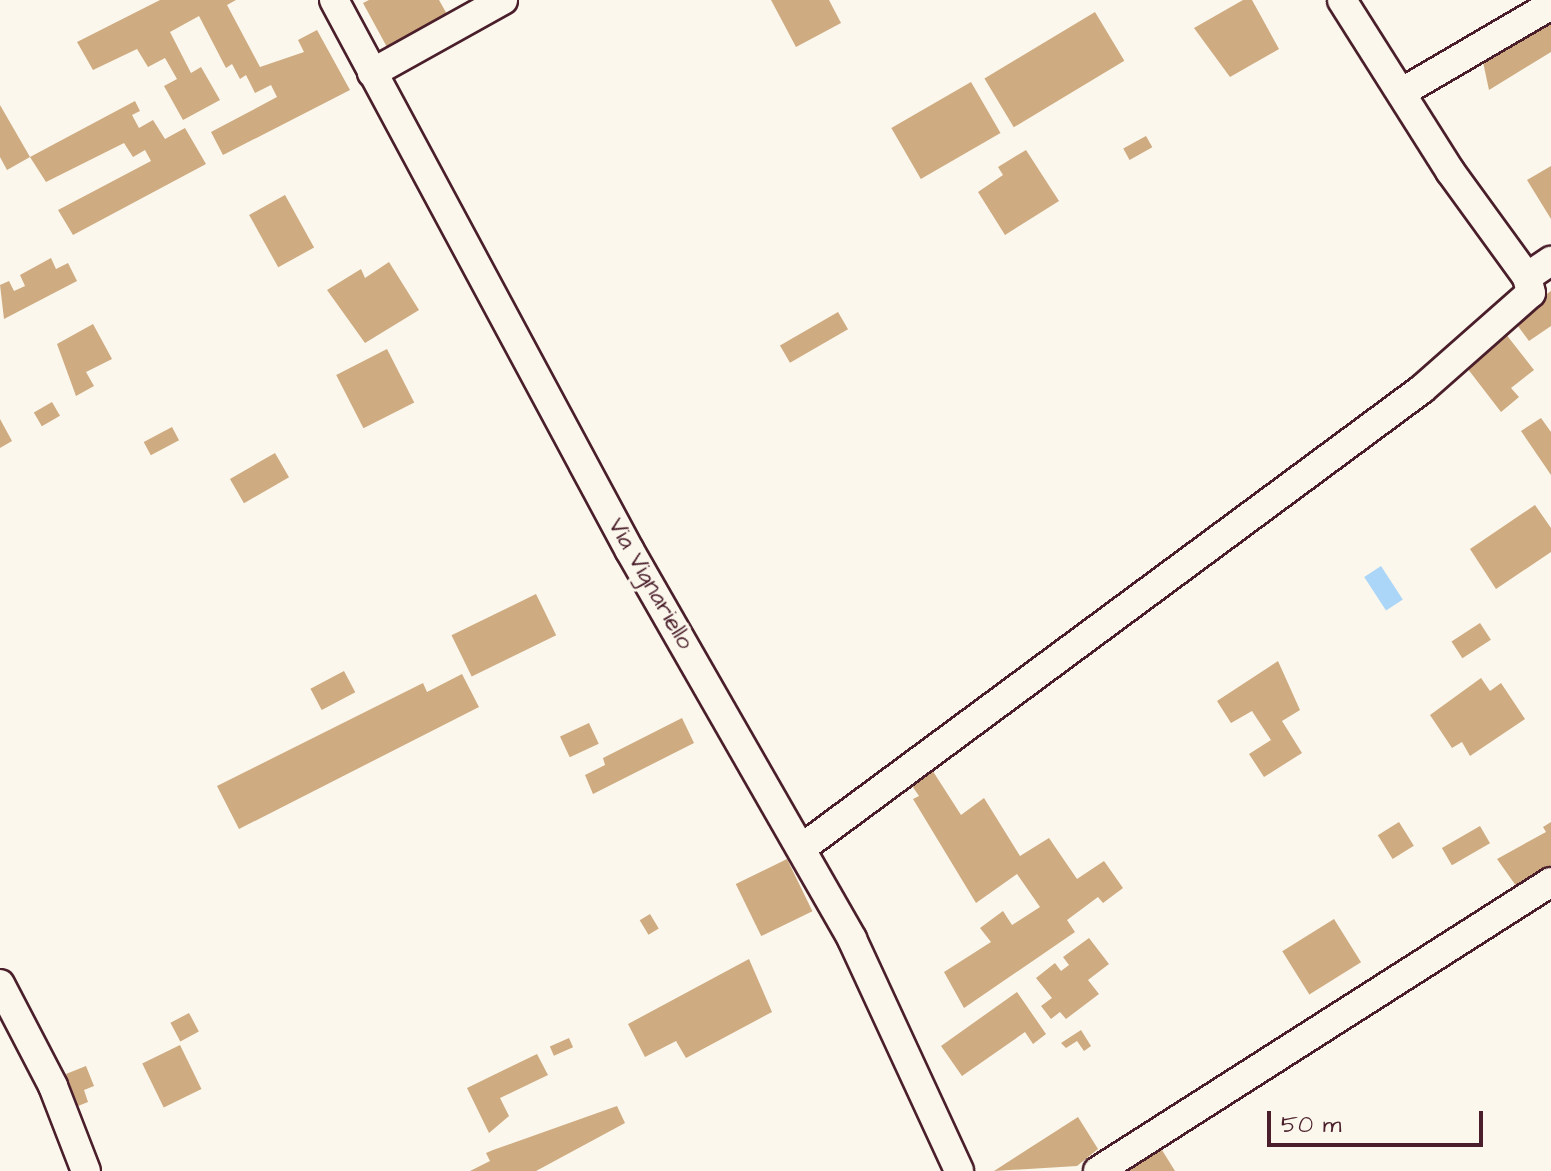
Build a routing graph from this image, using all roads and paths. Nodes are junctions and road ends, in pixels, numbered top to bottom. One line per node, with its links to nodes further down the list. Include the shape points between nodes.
1 (334, 0): 5 (street, Via Vignariello)
2 (503, 0): 5 (street)
3 (1342, 0): 6 (street)
4 (1551, 5): 6 (street)
5 (372, 73): 9 (street, Via Vignariello, via 630,551)
6 (1404, 91): 8 (street, via 1450,171)
7 (1551, 261): 8 (street)
8 (1527, 277): 9 (street, via 1531,293 1422,389)
9 (802, 848): 13 (street, Via Vignariello)
10 (1551, 882): 14 (street)
11 (0, 984): 12 (street, via 53,1086)
12 (86, 1171)
13 (959, 1171)
14 (1098, 1171)

